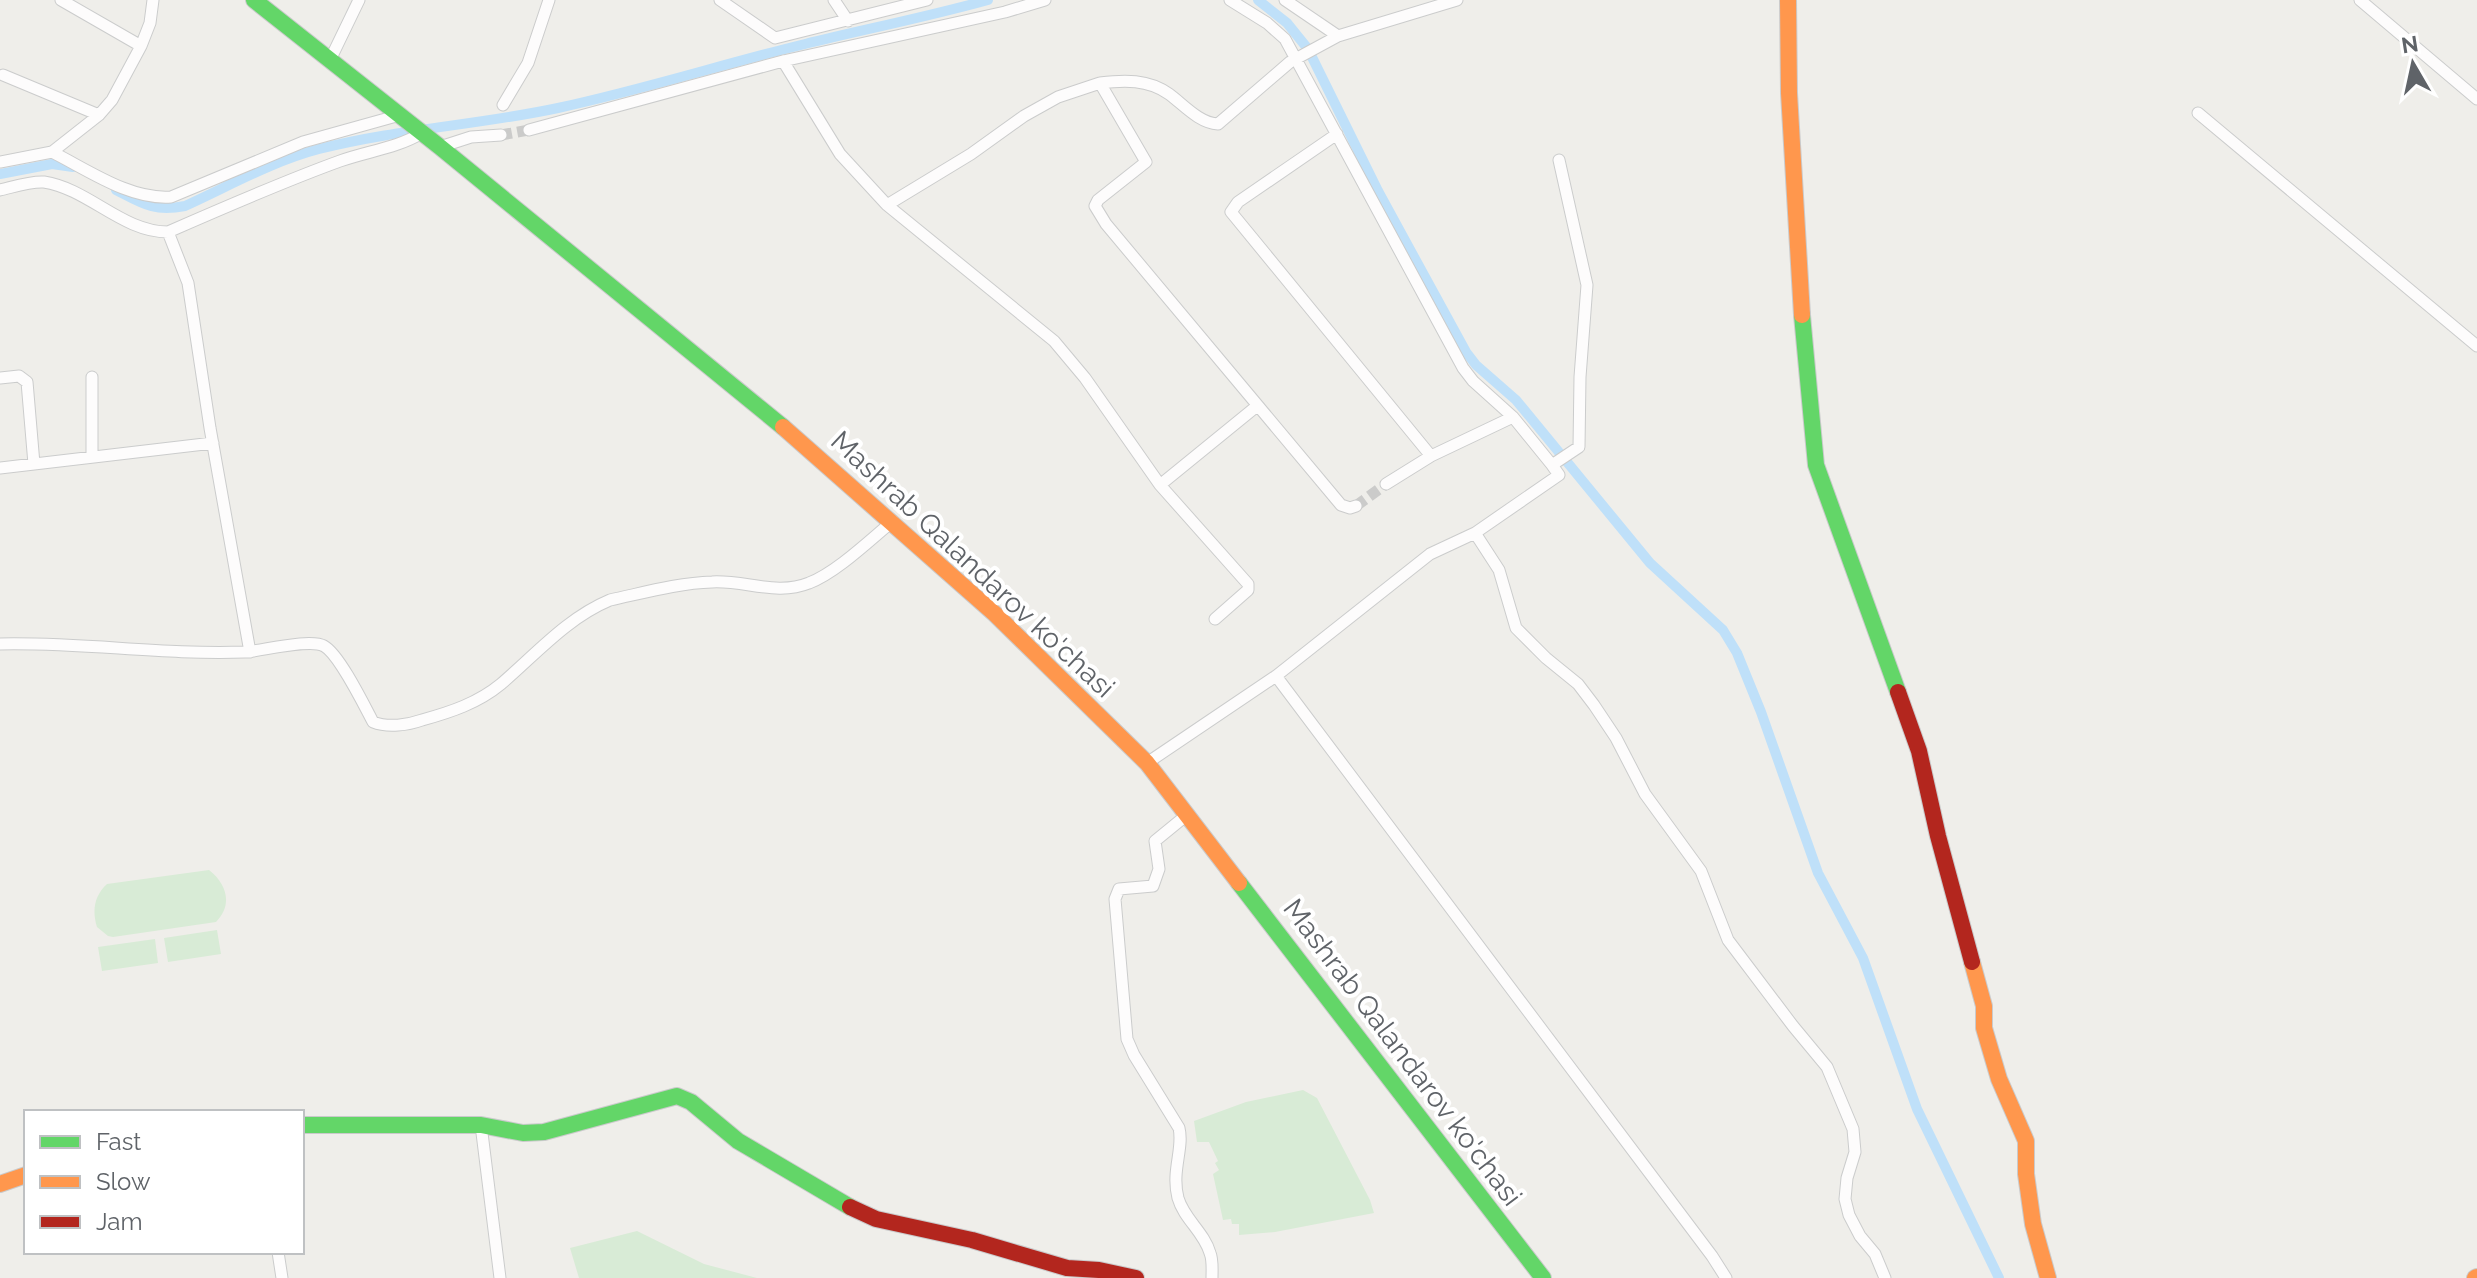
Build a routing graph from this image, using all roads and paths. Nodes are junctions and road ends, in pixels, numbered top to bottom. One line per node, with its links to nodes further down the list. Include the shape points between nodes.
1 (61, 0): 17 (street)
2 (153, 0): 17 (street)
3 (254, 0): 19 (street, Mashrab Qalandarov ko'chasi)
4 (359, 0): 19 (street)
5 (549, 0): 24 (street, via 528,63)
6 (720, 0): 15 (street, via 775,38)
7 (834, 0): 15 (street)
8 (927, 0): 15 (street)
9 (1045, 0): 20 (street)
10 (1230, 0): 18 (street, via 1267,23)
11 (1285, 0): 16 (street)
12 (1457, 0): 16 (street)
13 (1788, 0): 72 (street, via 1801,301 1816,465 1919,751 1984,1006 1984,1028 2026,1141 2033,1224)
14 (2360, 0): 23 (street)
15 (848, 21)
16 (1336, 37): 18 (street)
17 (141, 46): 26 (street)
18 (1300, 56): 22 (street, via 1218,124 1140,82); 29 (street)
19 (330, 60): 27 (street, Mashrab Qalandarov ko'chasi)
20 (783, 61): 28 (street); 36 (street, via 840,154)
21 (3, 75): 26 (street)
22 (1100, 83): 36 (street, via 1024,116); 41 (street, via 1146,162 1098,200 1096,210)
23 (2477, 99)
24 (503, 105)
25 (2198, 113): 38 (street)
26 (99, 115): 32 (street)
27 (400, 115): 31 (street, Mashrab Qalandarov ko'chasi); 32 (street, via 303,142 171,197 132,192)
28 (529, 130)
29 (1337, 134): 42 (street, via 1463,368); 44 (street, via 1231,212)
30 (501, 135): 31 (street)
31 (432, 141): 37 (street, via 354,156); 52 (street, Mashrab Qalandarov ko'chasi)
32 (52, 152): 34 (street)
33 (1559, 160): 47 (street, via 1587,285 1579,447)
34 (0, 162)
35 (0, 190): 37 (street, via 48,183 133,224)
36 (887, 205): 50 (street, via 1054,341)
37 (168, 232): 43 (street, via 188,283)
38 (2477, 346)
39 (92, 377): 45 (street)
40 (0, 378): 46 (street, via 19,376 27,382)
41 (1257, 406): 50 (street); 51 (street, via 1341,505)
42 (1513, 417): 44 (street); 47 (street)
43 (213, 443): 45 (street); 56 (street)
44 (1431, 456): 49 (street)
45 (92, 457): 46 (street)
46 (34, 464): 48 (street)
47 (1554, 464): 53 (street, via 1559,475)
48 (0, 468)
49 (1386, 484)
50 (1160, 485): 54 (street, via 1248,584 1248,590)
51 (1356, 506)
52 (893, 521): 56 (street, via 812,583 759,588 715,581 610,600 557,634 499,686 461,709 415,722 373,722 324,646); 58 (street, Mashrab Qalandarov ko'chasi)
53 (1475, 533): 57 (street, via 1430,554); 71 (street, via 1499,570 1516,628 1594,705 1645,794 1701,871 1728,940 1827,1067 1853,1129 1855,1152 1845,1199 1849,1215)
54 (1215, 619)
55 (0, 644): 56 (street)
56 (250, 652)
57 (1276, 676): 58 (street); 70 (street)
58 (1147, 763): 59 (street, Mashrab Qalandarov ko'chasi)
59 (1188, 814): 68 (street, via 1155,841 1159,869 1153,886 1119,889 1115,899 1127,1039 1179,1128 1177,1192 1212,1255); 69 (street, Mashrab Qalandarov ko'chasi)
60 (304, 1125): 61 (street)
61 (481, 1125): 66 (street); 67 (street, via 544,1132 677,1096 738,1141 876,1219 1067,1268)
62 (24, 1176): 63 (street)
63 (0, 1184)
64 (278, 1254): 65 (street)
65 (282, 1278)
66 (500, 1278)
67 (1136, 1278)
68 (1212, 1278)
69 (1543, 1278)
70 (1726, 1278)
71 (1885, 1278)
72 (2048, 1278)

